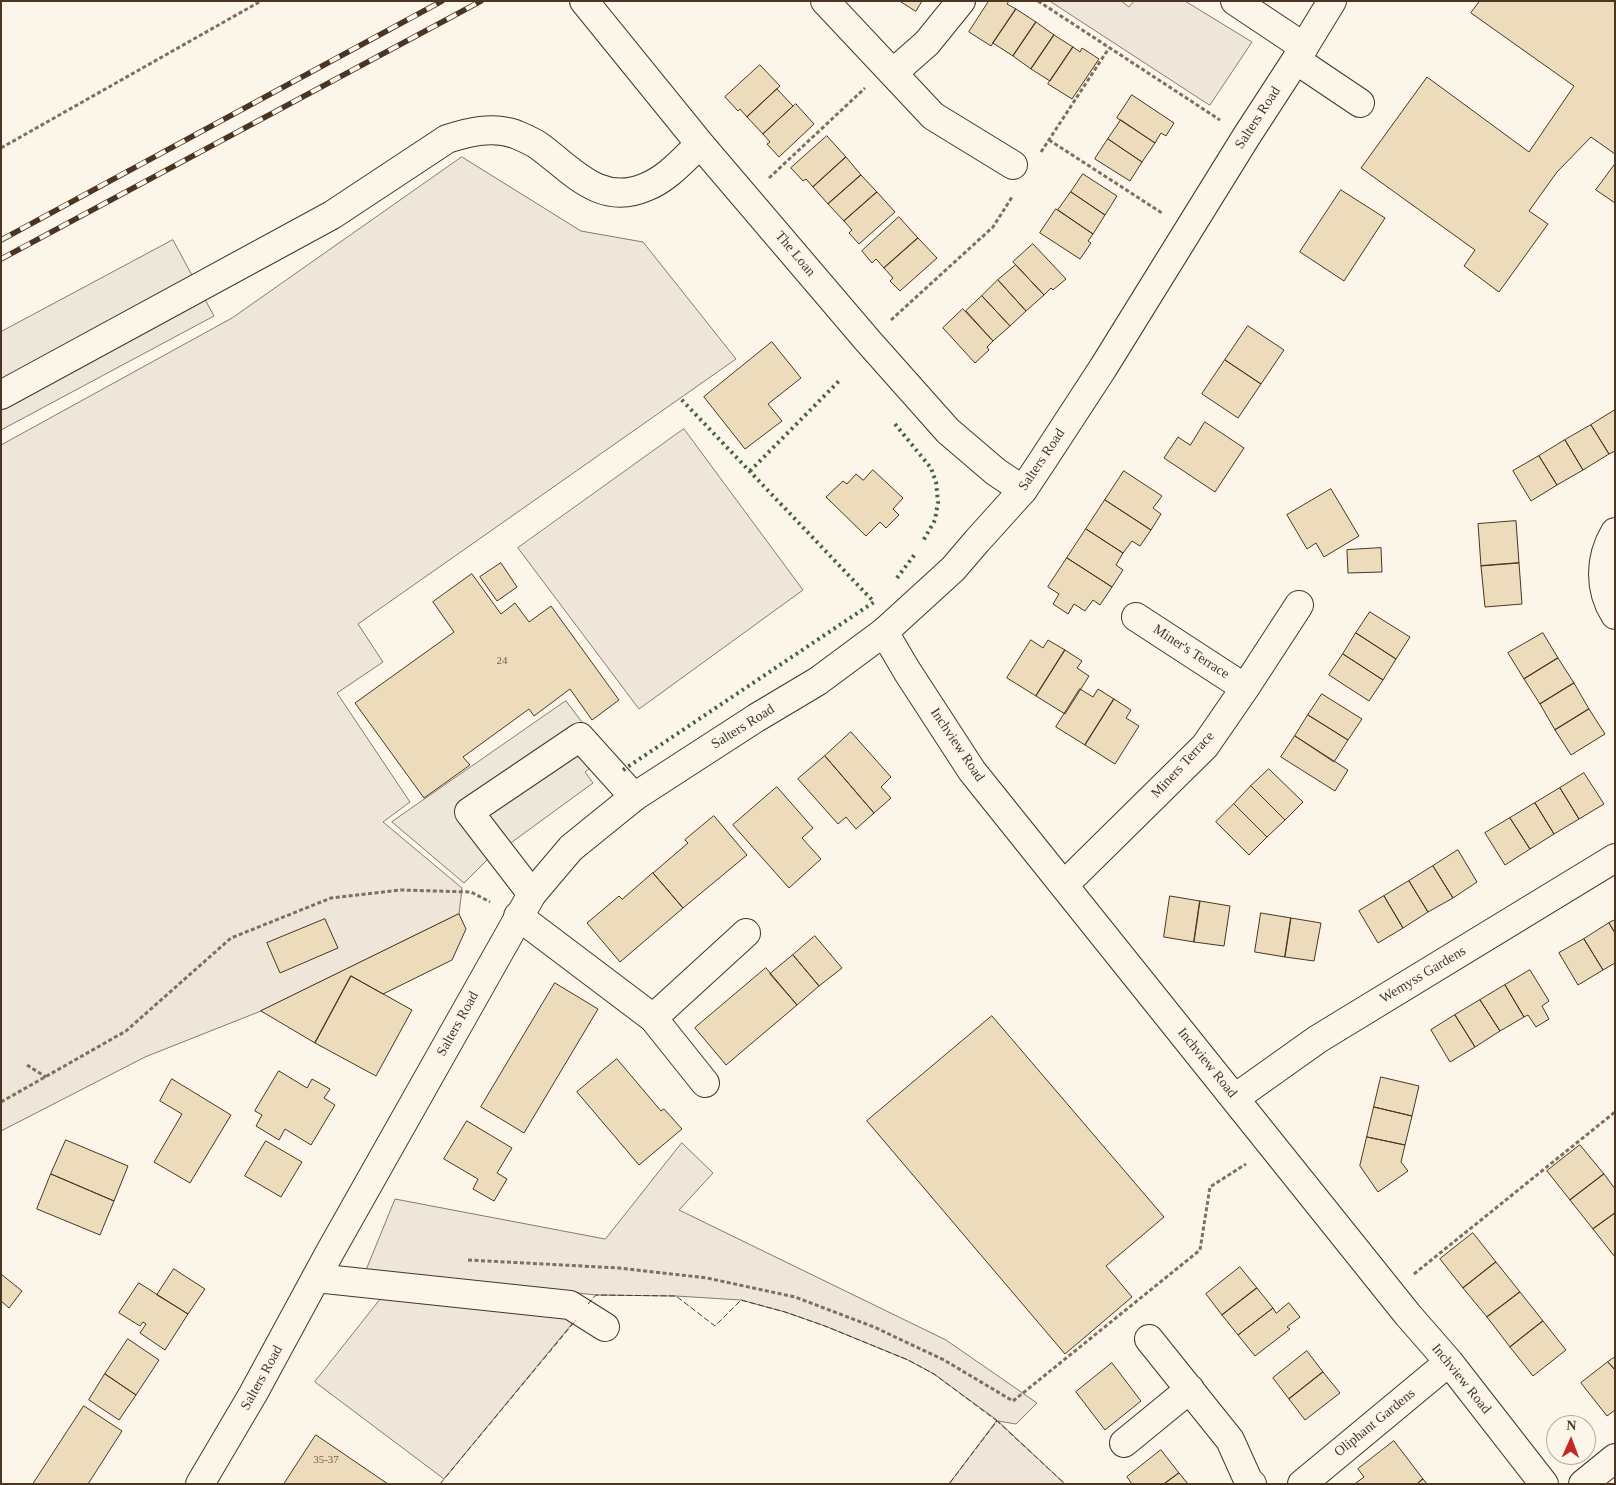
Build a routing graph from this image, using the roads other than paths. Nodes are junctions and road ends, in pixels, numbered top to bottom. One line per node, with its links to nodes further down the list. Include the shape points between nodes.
1 (584, 1): 9 (street, The Loan)
2 (825, 1): 7 (street)
3 (961, 1): 7 (street, via 927,44)
4 (1235, 1): 6 (street)
5 (1332, 1): 6 (street, Salters Road)
6 (1300, 54): 8 (street); 12 (street, Salters Road, via 1103,368)
7 (890, 70): 10 (street, via 933,116)
8 (1360, 103)
9 (700, 144): 11 (street, via 659,181 646,188 616,193 582,181 537,144 513,134 482,130 466,132 447,139 332,215); 12 (street, The Loan, via 948,431)
10 (1015, 178)
11 (1, 395)
12 (1022, 490): 17 (street, Salters Road, via 953,569)
13 (1615, 532): 15 (street, via 1604,558 1602,575)
14 (1299, 605): 18 (street, Miners Terrace)
15 (1615, 615)
16 (1136, 617): 18 (street, Miner's Terrace)
17 (884, 632): 19 (street, Salters Road, via 818,681); 21 (street, Inchview Road, via 972,771)
18 (1246, 688): 21 (street, Miners Terrace, via 1205,746)
19 (634, 797): 22 (street, Salters Road, via 571,848); 22 (street, via 580,737 469,812)
20 (1615, 858): 26 (street, Wemyss Gardens, via 1318,1039)
21 (1064, 885): 26 (street, Inchview Road)
22 (525, 905): 24 (street); 27 (street, Salters Road)
23 (746, 933): 24 (street)
24 (653, 1018): 25 (street)
25 (704, 1084)
26 (1235, 1098): 30 (street, Inchview Road)
27 (316, 1278): 28 (street, via 570,1305); 34 (street, Salters Road, via 254,1394)
28 (605, 1327)
29 (1150, 1339): 31 (street)
30 (1449, 1362): 36 (street, Oliphant Gardens); 37 (street, Inchview Road)
31 (1190, 1389): 32 (street); 35 (street, via 1230,1440)
32 (1124, 1443)
33 (1615, 1458): 38 (street)
34 (200, 1484)
35 (1252, 1484)
36 (1302, 1484)
37 (1544, 1484)
38 (1583, 1484)

